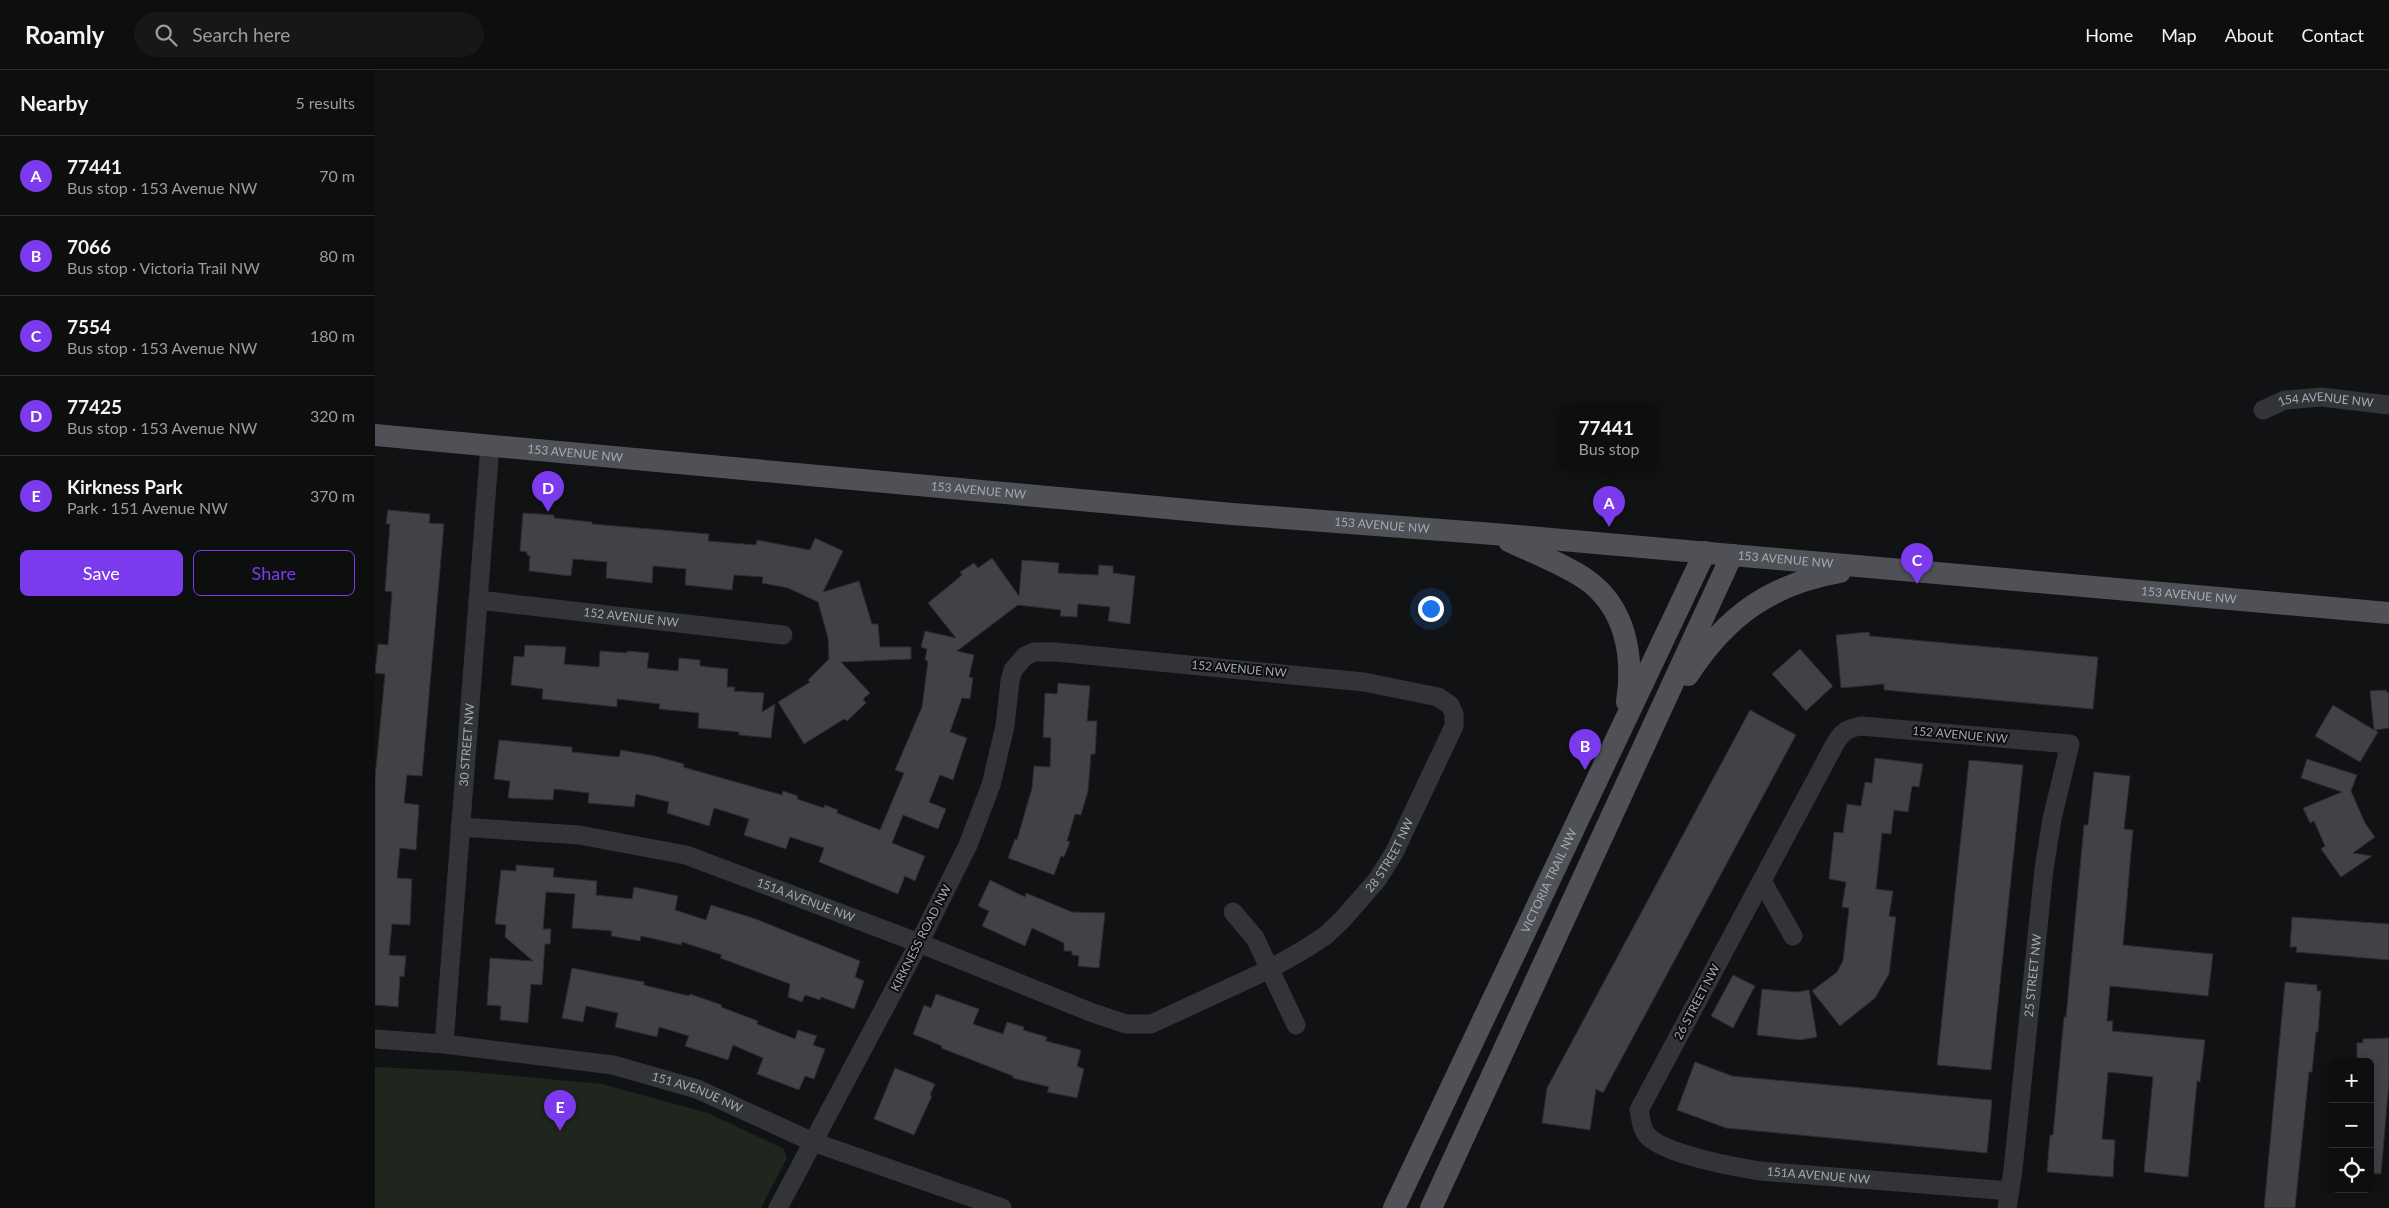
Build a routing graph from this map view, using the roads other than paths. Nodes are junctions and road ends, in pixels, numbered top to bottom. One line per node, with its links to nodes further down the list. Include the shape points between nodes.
1 (2389, 405): 2 (street, 154 AVENUE NW, via 2321,396 2285,400)
2 (2263, 410)
3 (375, 435): 4 (main road, 153 AVENUE NW)
4 (490, 445): 5 (main road, 153 AVENUE NW, via 1213,513); 9 (street, 30 STREET NW)
5 (1494, 534): 6 (main road, 153 AVENUE NW); 14 (main road, via 1585,579 1614,610 1623,627 1629,653)
6 (1705, 552): 7 (main road, 153 AVENUE NW); 14 (main road, VICTORIA TRAIL NW)
7 (1732, 555): 8 (main road, 153 AVENUE NW); 16 (main road)
8 (1876, 567): 10 (main road, 153 AVENUE NW); 16 (main road, via 1813,577 1758,600 1708,647)
9 (478, 600): 11 (street, 152 AVENUE NW); 18 (street, 30 STREET NW)
10 (2389, 612)
11 (783, 635)
12 (1025, 656): 13 (street, 152 AVENUE NW, via 1034,652 1055,652 1315,676 1425,694); 22 (street, KIRKNESS ROAD NW, via 1013,670 1005,726 980,816)
13 (1450, 705): 23 (street, 28 STREET NW, via 1454,714 1453,726 1409,824 1377,880 1360,902 1325,936)
14 (1624, 720): 33 (main road, VICTORIA TRAIL NW)
15 (1851, 728): 17 (street, 152 AVENUE NW, via 1861,726); 19 (street, 26 STREET NW, via 1838,738)
16 (1650, 733): 34 (main road)
17 (2070, 744): 30 (street, 25 STREET NW, via 2043,869)
18 (460, 827): 22 (street, 151A AVENUE NW, via 579,835 686,854); 27 (street, 30 STREET NW)
19 (1762, 881): 21 (street); 28 (street, 26 STREET NW, via 1639,1110)
20 (1233, 912): 23 (street, via 1255,938)
21 (1793, 936)
22 (919, 943): 24 (street, 151A AVENUE NW, via 1093,1014); 29 (street, KIRKNESS ROAD NW)
23 (1271, 969): 24 (street, 28 STREET NW, via 1151,1024); 25 (street)
24 (1138, 1025)
25 (1296, 1025)
26 (375, 1039): 27 (street, 151 AVENUE NW)
27 (445, 1044): 29 (street, 151 AVENUE NW, via 613,1065 697,1089)
28 (1641, 1125): 30 (street, 151A AVENUE NW, via 1648,1136 1659,1143 1729,1166)
29 (813, 1142): 31 (street, KIRKNESS ROAD NW); 32 (street, 151 AVENUE NW)
30 (2008, 1200)
31 (778, 1208)
32 (1003, 1208)
33 (1394, 1208)
34 (1431, 1208)

